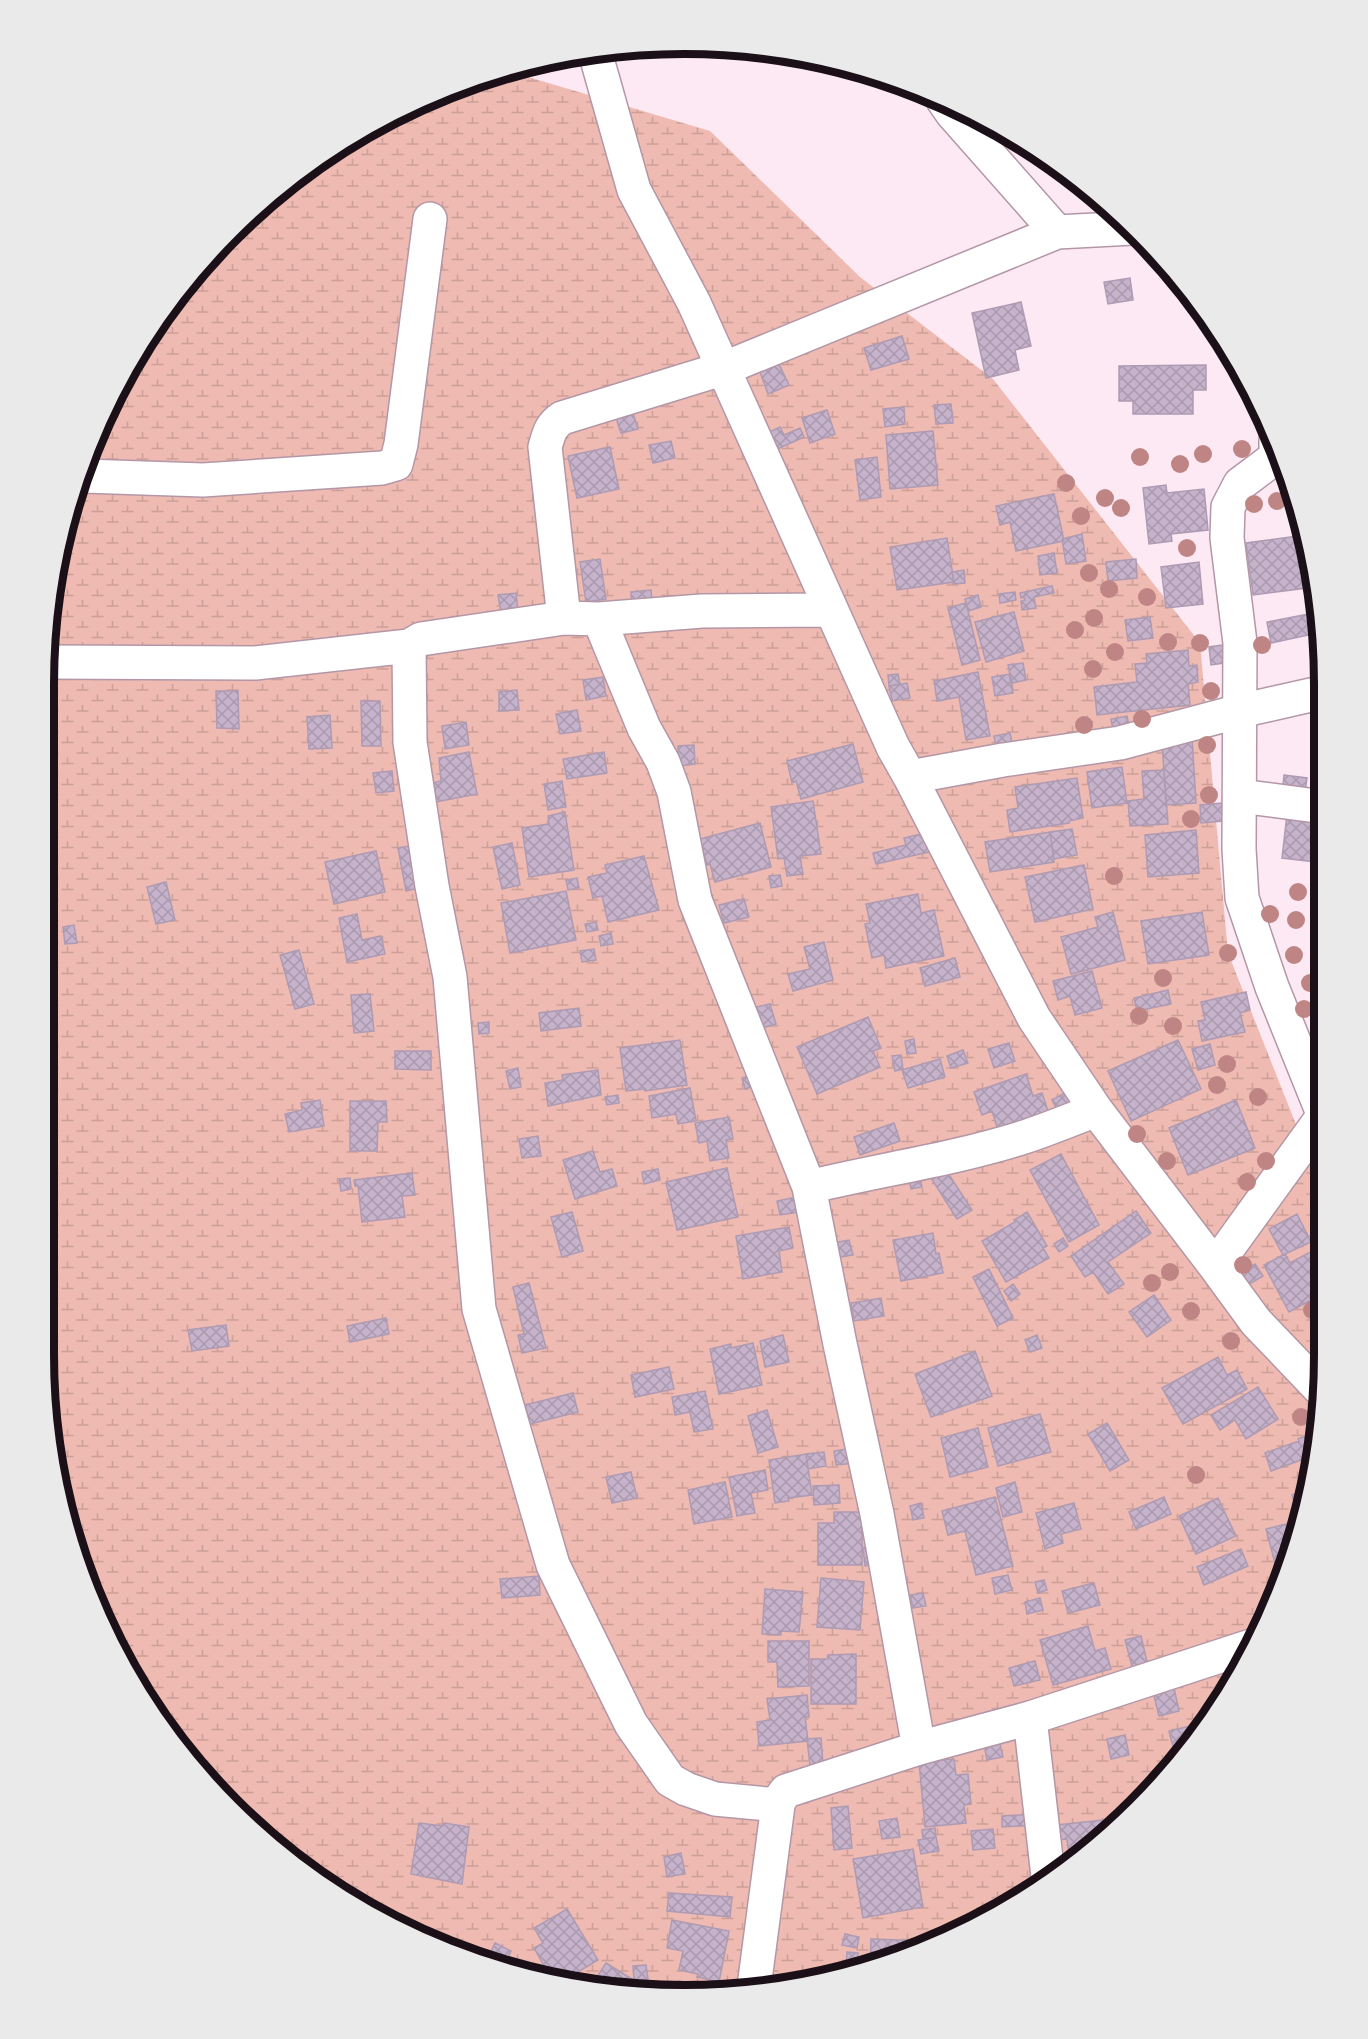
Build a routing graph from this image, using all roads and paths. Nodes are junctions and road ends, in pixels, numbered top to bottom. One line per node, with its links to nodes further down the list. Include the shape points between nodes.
1 (597, 60): 6 (street, via 633,190)
2 (954, 115): 5 (street)
3 (430, 219): 8 (street, via 396,464 203,480)
4 (1118, 229): 5 (street)
5 (1057, 232): 6 (street)
6 (725, 368): 9 (street); 10 (street, via 553,424 545,447)
7 (1272, 459): 15 (street, via 1239,484 1228,507 1227,538 1240,643)
8 (89, 476)
9 (830, 610): 11 (street, via 702,611); 16 (street)
10 (564, 618): 11 (street); 12 (street, via 421,639)
11 (599, 619): 22 (street, via 644,728 663,762 674,792 695,900)
12 (409, 646): 13 (street, via 255,663); 28 (street, via 410,742 450,977 479,1309 553,1565 631,1724 670,1780 716,1799)
13 (55, 662)
14 (1314, 694): 15 (street)
15 (1240, 711): 16 (street, via 1120,743); 17 (street)
16 (910, 777): 20 (street, via 1034,1018)
17 (1240, 796): 18 (street); 19 (street, via 1242,898)
18 (1314, 806)
19 (1314, 1091)
20 (1095, 1110): 22 (street, via 1019,1138); 23 (street)
21 (1314, 1130): 23 (street)
22 (809, 1187): 27 (street, via 877,1514)
23 (1215, 1266): 24 (street, via 1256,1322)
24 (1313, 1382)
25 (1241, 1649): 26 (street)
26 (1030, 1718): 27 (street); 29 (street)
27 (919, 1748): 28 (street, via 786,1791)
28 (778, 1805): 30 (street)
29 (1047, 1870)
30 (755, 1981)

